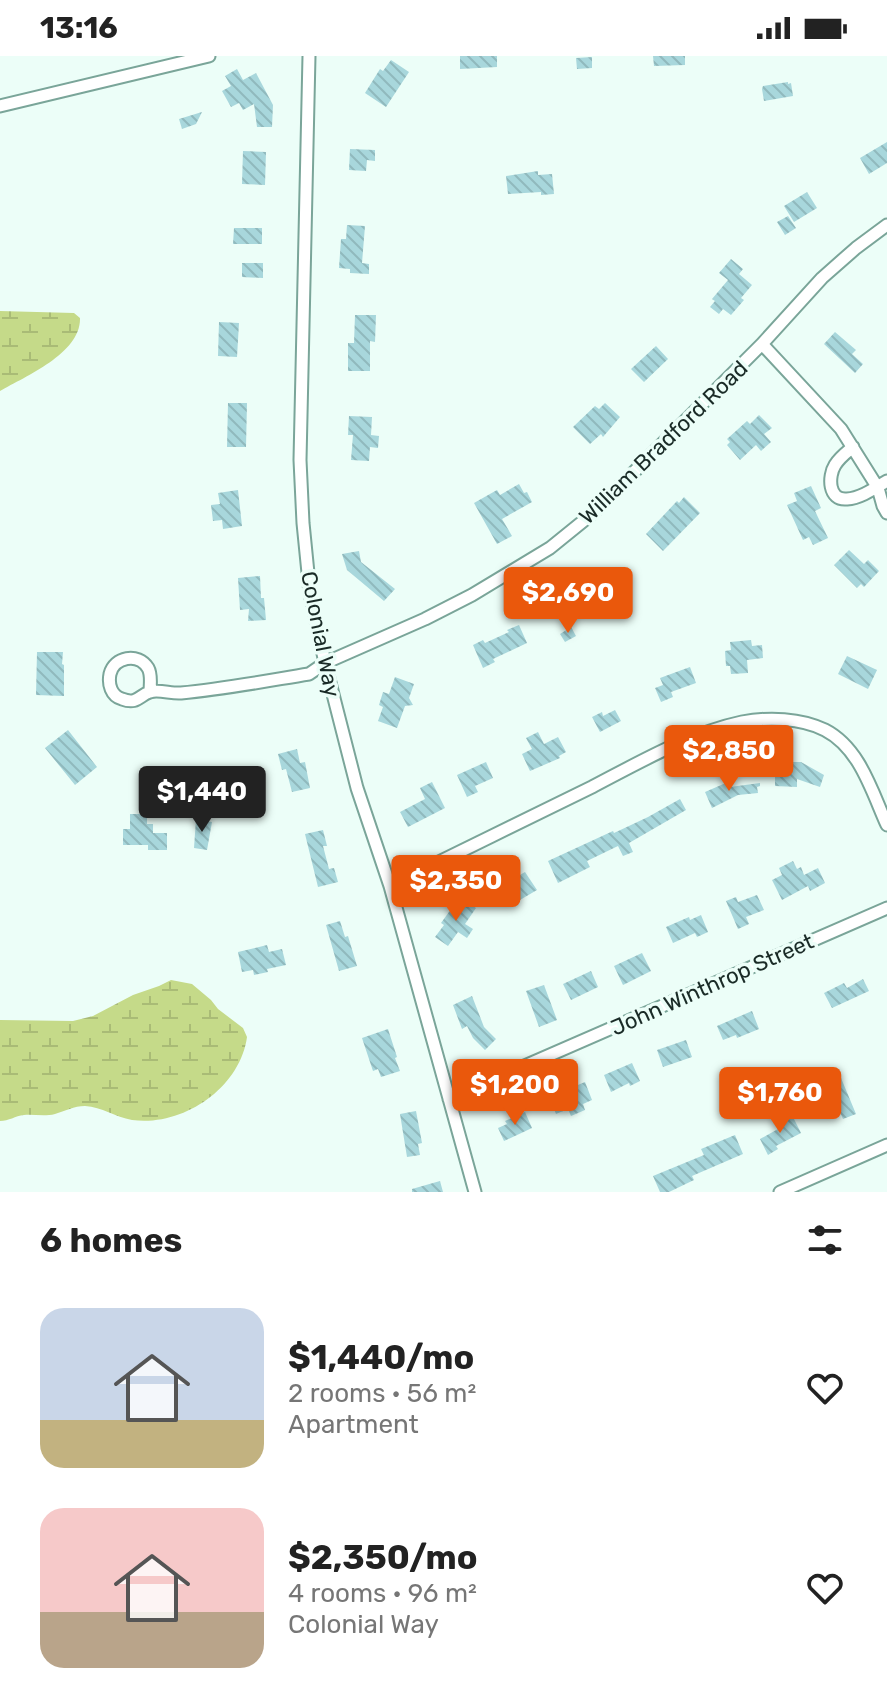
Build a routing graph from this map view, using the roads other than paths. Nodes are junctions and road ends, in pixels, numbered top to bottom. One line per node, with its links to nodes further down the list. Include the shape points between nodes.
1 (209, 56): 3 (street)
2 (309, 56): 9 (street, Colonial Way, via 300,476 310,593)
3 (0, 106)
4 (887, 225): 5 (street, William Bradford Road, via 822,278)
5 (762, 344): 6 (street); 9 (street, William Bradford Road, via 592,514 550,548 472,595)
6 (853, 447): 7 (street); 7 (street, via 834,467 833,492 848,499)
7 (883, 485): 8 (street)
8 (887, 513)
9 (325, 663): 10 (street, William Bradford Road, via 309,674 177,694); 12 (street, Colonial Way, via 357,788)
10 (150, 692)
11 (887, 825): 12 (street, via 864,773 834,735 798,722 751,721 650,757)
12 (390, 886): 14 (street, Colonial Way)
13 (887, 908): 14 (street, John Winthrop Street)
14 (449, 1099): 16 (street, Colonial Way)
15 (887, 1145): 17 (street)
16 (475, 1192)
17 (780, 1192)

